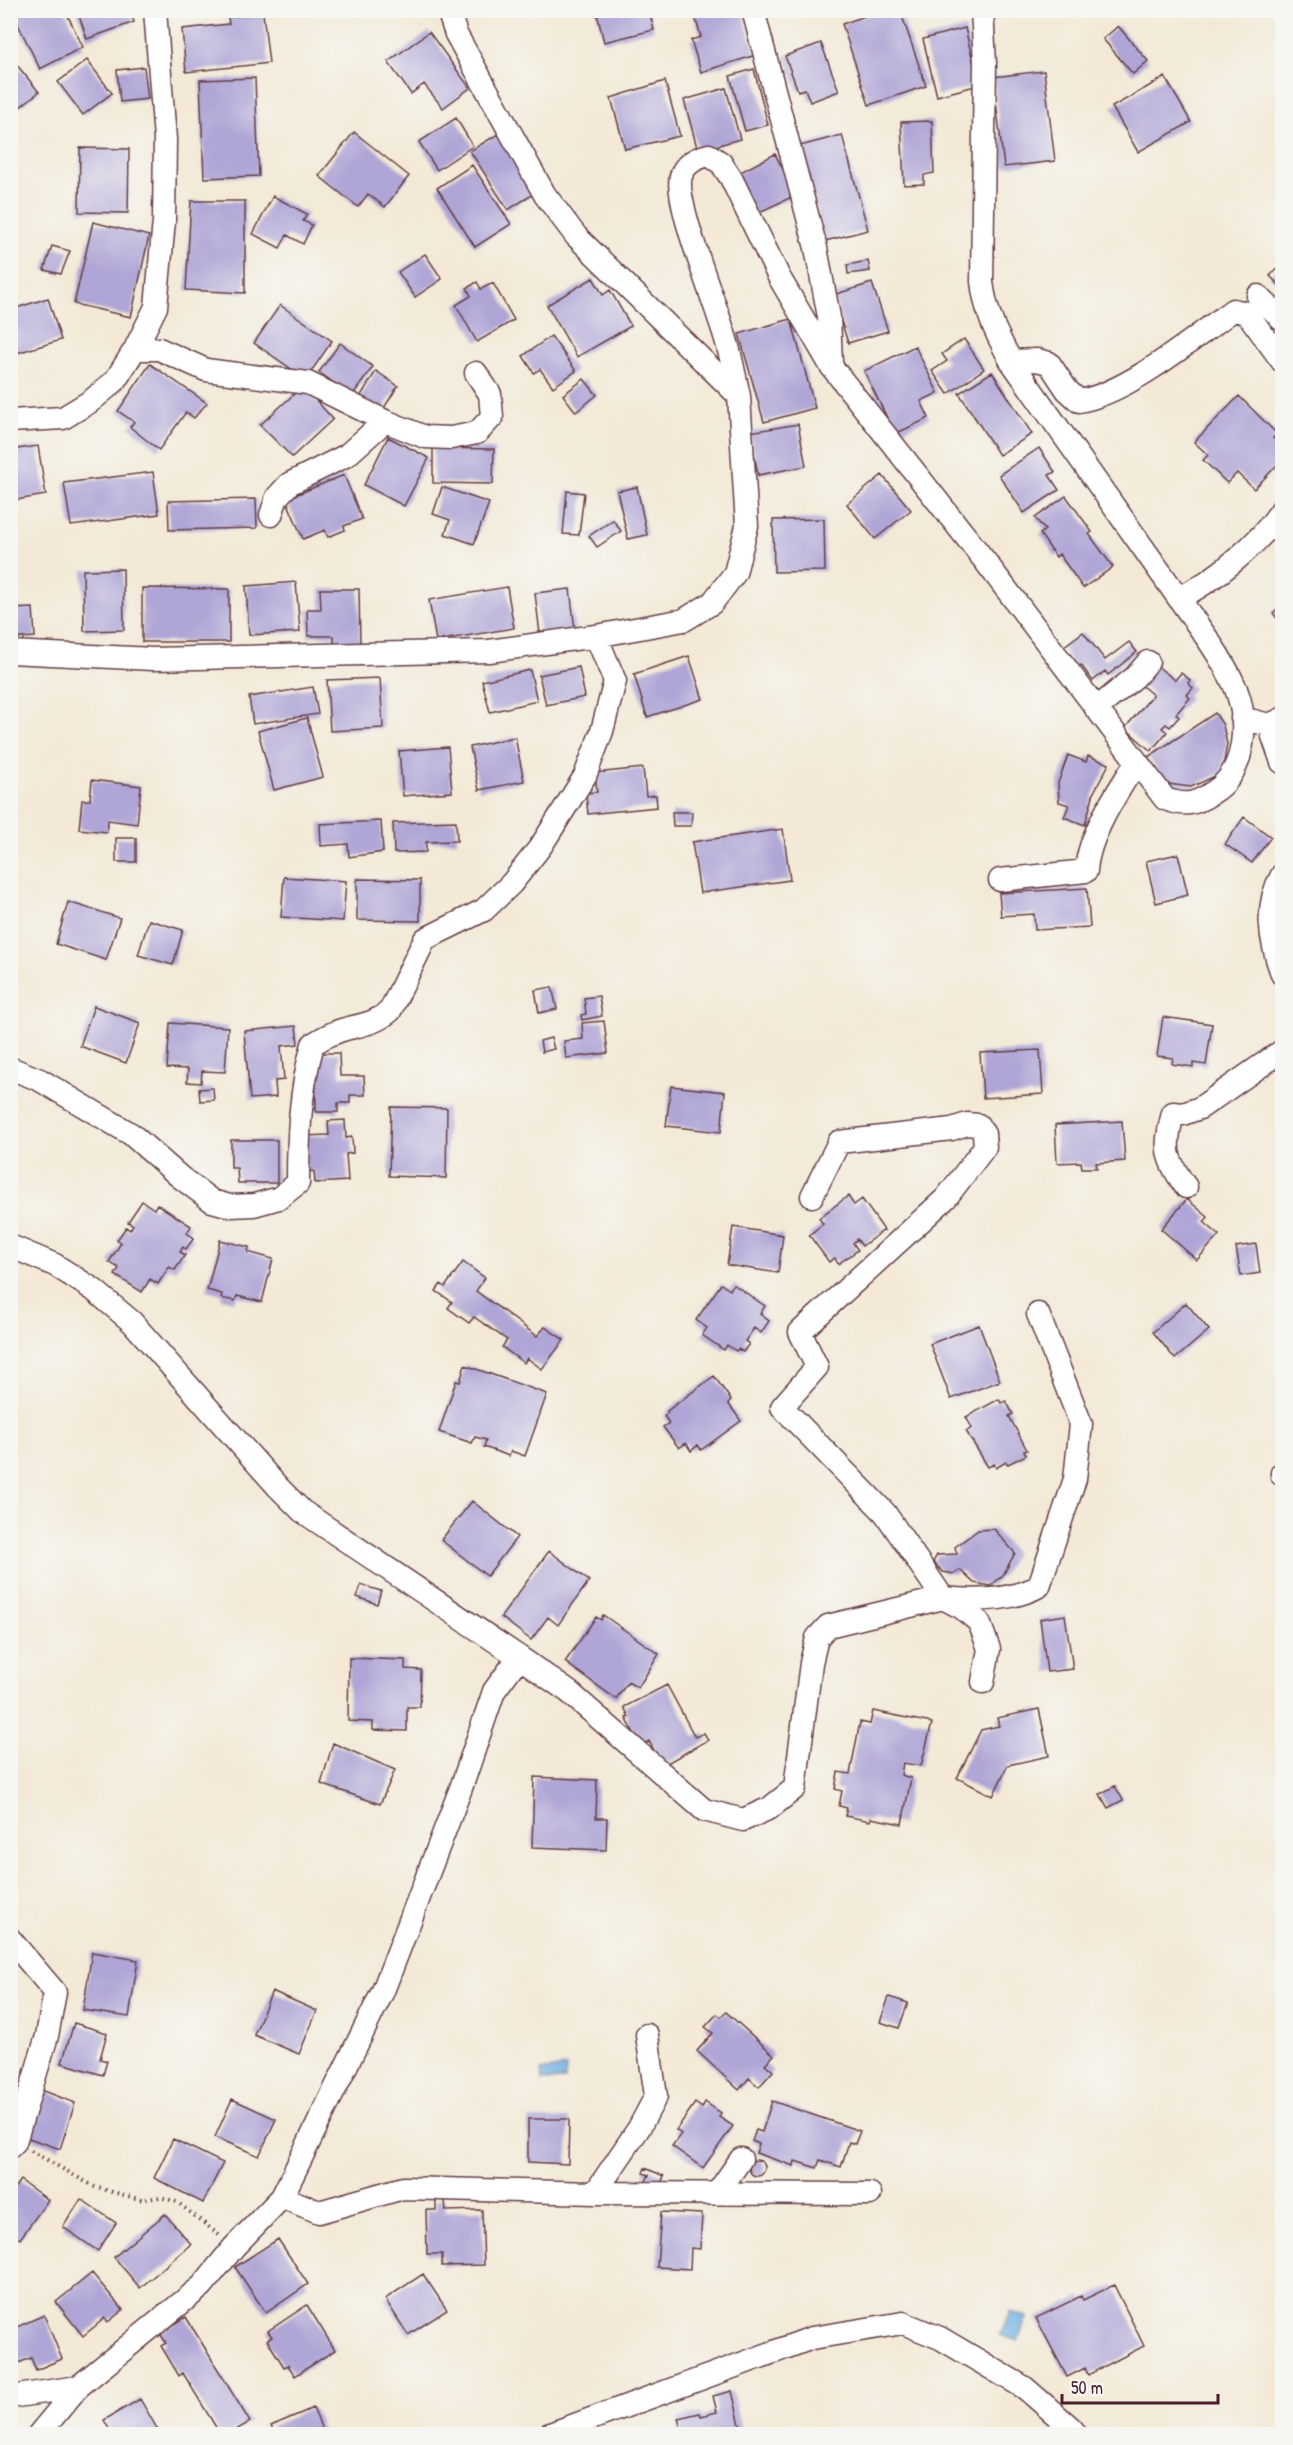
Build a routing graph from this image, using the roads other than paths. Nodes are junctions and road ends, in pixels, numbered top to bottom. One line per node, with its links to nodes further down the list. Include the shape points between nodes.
1 (155, 10): 7 (street, via 165,139 164,221 156,307)
2 (448, 10): 12 (street, via 456,34 545,195 576,236)
3 (753, 10): 10 (street, via 816,249 829,317)
4 (982, 10): 8 (street, via 982,282 993,329)
5 (1258, 296): 6 (street)
6 (1282, 319)
7 (135, 349): 13 (street, via 115,381 63,418); 14 (street, via 159,349 206,370 308,383)
8 (1011, 361): 9 (street, via 1049,363 1079,402 1096,399 1125,384 1233,310 1247,313); 17 (street)
9 (1282, 361)
10 (831, 366): 12 (street, via 779,277 731,178 721,163 709,155 697,158 680,177 682,205 727,342); 21 (street)
11 (476, 373): 14 (street, via 490,394 492,417 477,433 425,437)
12 (739, 396): 18 (street, via 747,526 735,573 712,603 684,621)
13 (10, 421)
14 (385, 421): 16 (street, via 347,455 289,484 277,497)
15 (1282, 510): 17 (street, via 1233,562 1198,589)
16 (272, 515)
17 (1179, 598): 22 (street, via 1229,672 1238,692)
18 (596, 636): 19 (street, via 489,651 153,659); 30 (street, via 615,681 585,777 512,883 484,910 425,939 390,1011 380,1020 313,1044 298,1124 298,1183 279,1198 254,1205 230,1206 212,1201 131,1134 40,1080)
19 (10, 652)
20 (1148, 662): 21 (street)
21 (1096, 710): 25 (street)
22 (1242, 718): 23 (street); 25 (street, via 1242,754 1233,774 1221,788 1201,800 1182,805 1165,799)
23 (1276, 722): 24 (street)
24 (1282, 762)
25 (1136, 763): 27 (street, via 1087,854 1086,871)
26 (1282, 874): 28 (street, via 1269,912)
27 (1000, 880)
28 (1282, 974)
29 (1282, 1051): 31 (street, via 1200,1108 1173,1113 1167,1151)
30 (10, 1068)
31 (1186, 1188)
32 (812, 1196): 35 (street, via 839,1142 967,1124 978,1125 984,1134 985,1146 946,1198 800,1332 817,1367 783,1407 885,1513)
33 (10, 1246): 36 (street, via 55,1265 94,1290 132,1322 302,1511)
34 (1038, 1314): 35 (street, via 1081,1424 1075,1479 1039,1586 1024,1594)
35 (943, 1598): 36 (street, via 828,1626 817,1638 795,1788 770,1808 743,1820 704,1810 569,1692); 37 (street, via 979,1622 989,1648)
36 (519, 1657): 45 (street, via 494,1691 383,1990)
37 (983, 1682)
38 (10, 1939): 40 (street, via 55,1992 47,2036)
39 (647, 2035): 43 (street, via 656,2096)
40 (12, 2143)
41 (741, 2159): 42 (street)
42 (718, 2192): 43 (street); 44 (street)
43 (595, 2193): 45 (street, via 404,2188 319,2211)
44 (870, 2194)
45 (282, 2197): 46 (street, via 202,2286)
46 (78, 2386): 47 (street); 48 (street)
47 (10, 2397)
48 (39, 2434)
49 (550, 2434): 50 (street, via 812,2338 903,2323 940,2338 1025,2388)
50 (1076, 2434)

